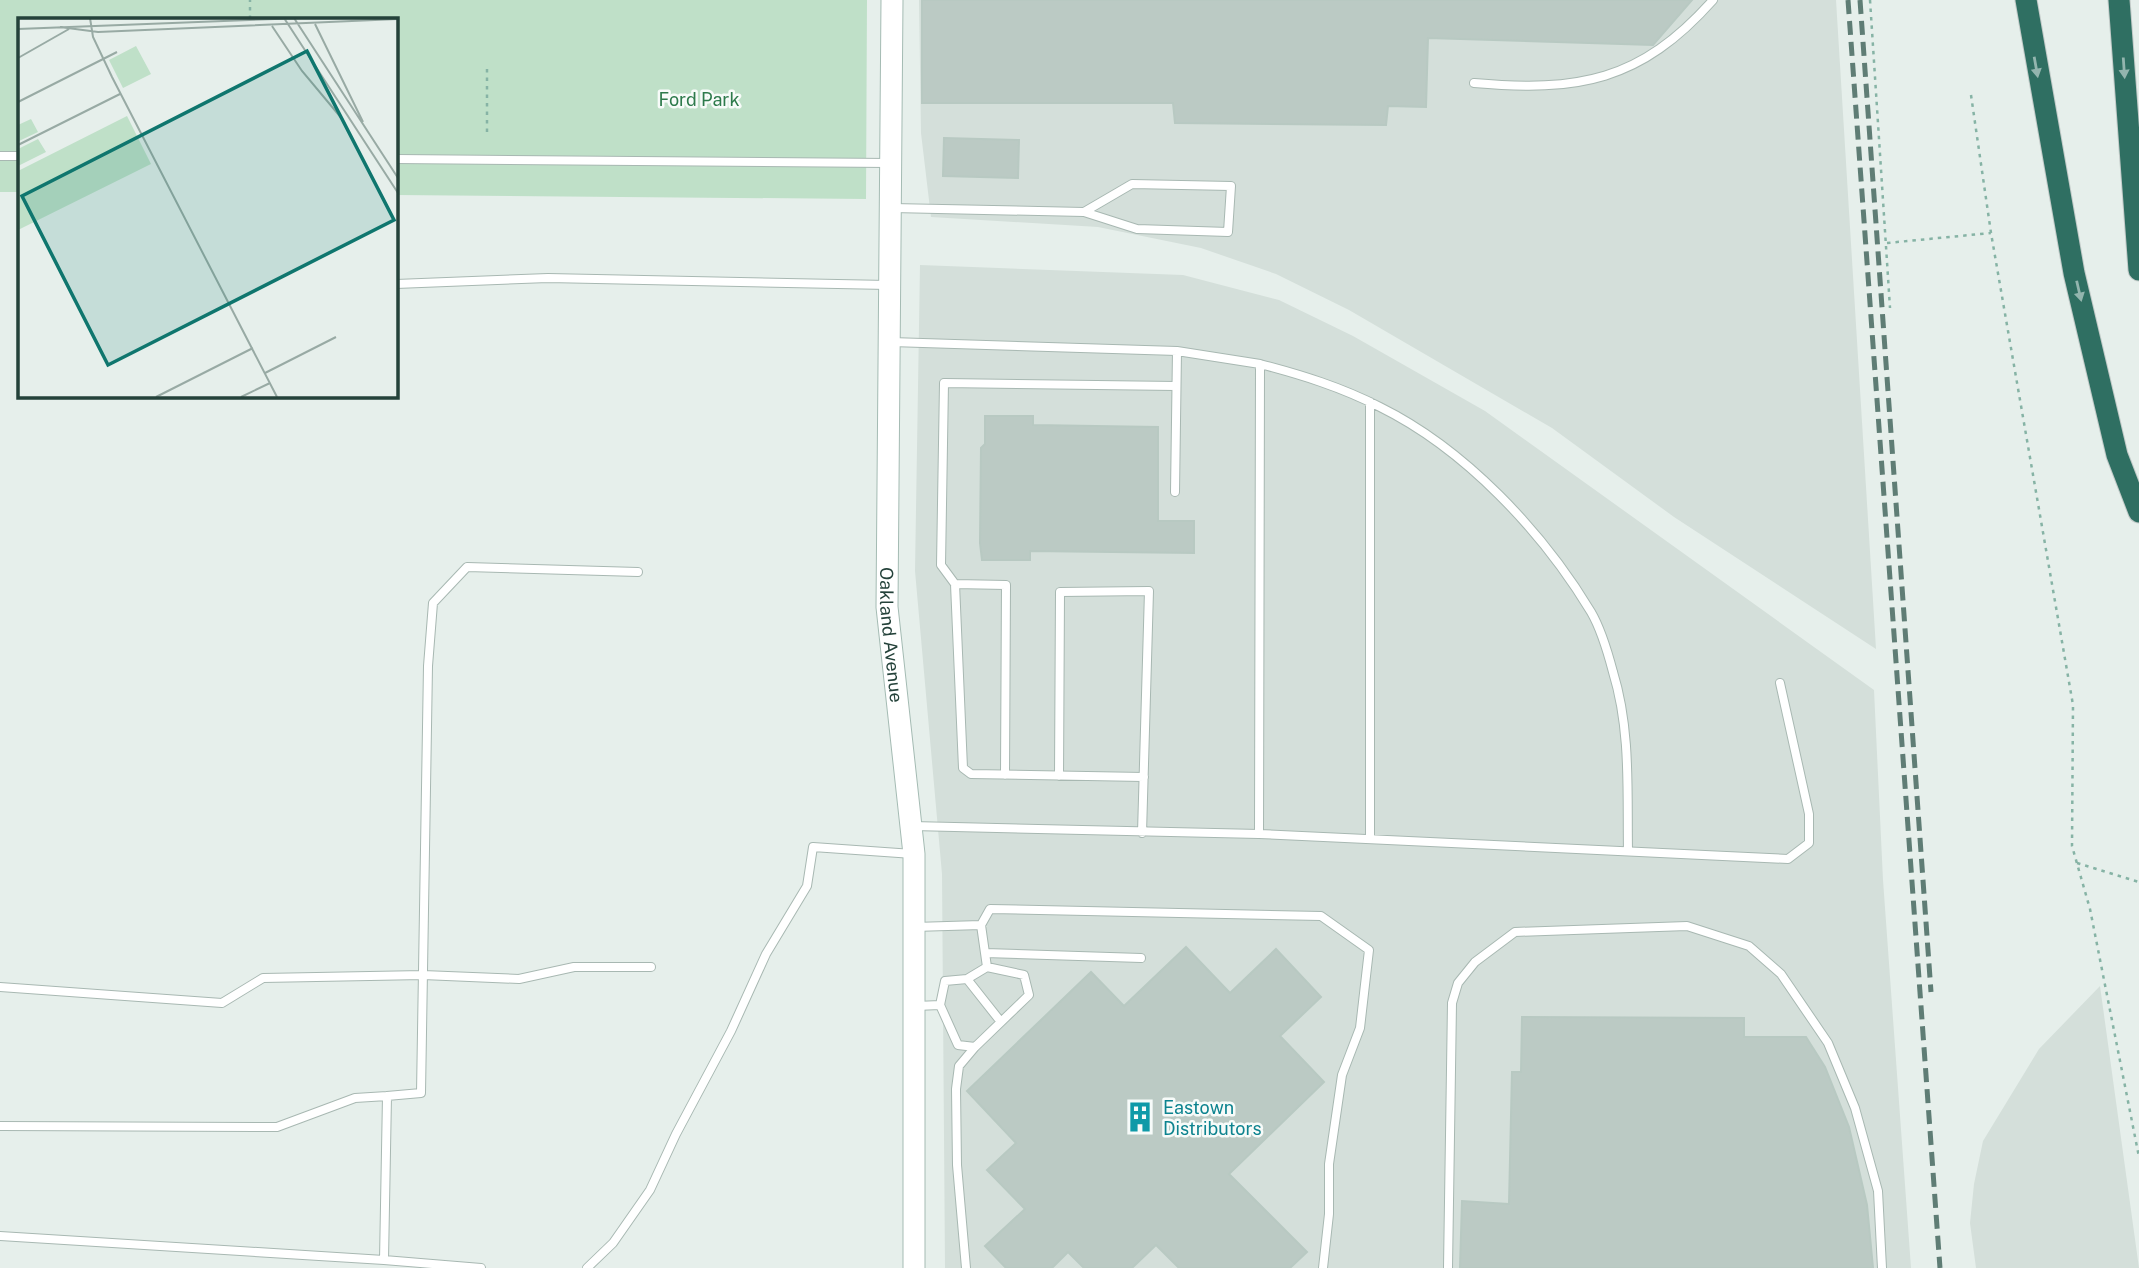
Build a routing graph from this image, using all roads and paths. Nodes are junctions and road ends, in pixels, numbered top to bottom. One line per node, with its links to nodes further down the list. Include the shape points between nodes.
1 (250, 0): 7 (path)
2 (892, 0): 15 (street, Oakland Avenue)
3 (1713, 0): 9 (lane, via 1658,50 1605,77 1536,88)
4 (1870, 0): 19 (path)
5 (2026, 0): 30 (highway, one-way to 30, via 2074,273 2117,455)
6 (2119, 0): 20 (highway, one-way to 20)
7 (250, 18)
8 (487, 66): 11 (path)
9 (1474, 83)
10 (1971, 94): 18 (path)
11 (486, 132)
12 (0, 156): 13 (lane)
13 (18, 156)
14 (397, 159): 15 (lane)
15 (892, 163): 16 (street, Oakland Avenue)
16 (892, 208): 17 (lane); 22 (street, Oakland Avenue)
17 (1084, 212): 17 (lane, via 1132,184 1231,186 1228,232 1137,229)
18 (1991, 233): 19 (path); 43 (path, via 2073,705 2072,846)
19 (1887, 243): 23 (path)
20 (2139, 270)
21 (397, 284): 22 (lane, via 548,278)
22 (891, 285): 24 (street, Oakland Avenue)
23 (1890, 308)
24 (891, 342): 25 (lane); 37 (street, Oakland Avenue, via 887,607)
25 (1177, 351): 26 (lane); 27 (lane)
26 (1260, 363): 28 (lane, via 1325,382); 39 (lane)
27 (1176, 386): 29 (lane); 32 (lane, via 944,383 942,565)
28 (1370, 402): 40 (lane); 41 (lane, via 1444,446 1505,503 1593,614 1614,674 1627,739)
29 (1175, 492)
30 (2139, 513)
31 (638, 572): 51 (lane, via 467,567 433,603)
32 (955, 584): 34 (lane, via 960,760 971,774); 34 (lane, via 1006,585)
33 (1780, 683): 41 (lane, via 1809,814 1809,843 1788,859)
34 (1005, 775): 35 (lane)
35 (1059, 776): 36 (lane); 36 (lane, via 1059,592 1149,591)
36 (1144, 777): 38 (lane)
37 (912, 826): 38 (lane); 42 (street, Oakland Avenue)
38 (1142, 832): 39 (lane)
39 (1259, 834): 40 (lane)
40 (1370, 839): 41 (lane)
41 (1628, 852)
42 (914, 854): 46 (street, Oakland Avenue); 64 (lane, via 813,847 807,886 766,954 650,1190 613,1243)
43 (2077, 863): 44 (path); 60 (path)
44 (2139, 882)
45 (981, 925): 46 (lane); 47 (lane); 67 (lane, via 990,909 1321,916 1369,950 1360,1028 1342,1075)
46 (914, 927): 55 (street, Oakland Avenue)
47 (985, 953): 48 (lane); 50 (lane)
48 (1141, 958)
49 (651, 967): 51 (lane, via 574,967 519,979)
50 (987, 967): 52 (lane); 56 (lane, via 1024,975 1029,995)
51 (423, 975): 53 (lane, via 263,978 222,1003); 58 (lane, via 421,1093)
52 (967, 979): 54 (lane, via 946,981); 56 (lane)
53 (0, 987)
54 (940, 1005): 55 (lane); 57 (lane, via 958,1045)
55 (916, 1006): 65 (street, Oakland Avenue)
56 (1001, 1022): 57 (lane)
57 (975, 1047): 66 (lane, via 959,1066 956,1089)
58 (387, 1096): 59 (lane, via 355,1098 276,1127); 62 (lane)
59 (0, 1126)
60 (2139, 1157)
61 (0, 1236): 62 (lane)
62 (384, 1260): 63 (lane)
63 (481, 1268)
64 (587, 1268)
65 (914, 1268)
66 (966, 1268)
67 (1323, 1268)
68 (1448, 1268): 69 (lane, via 1452,1003 1458,983 1475,962 1515,932 1686,926 1749,946 1781,974 1828,1043 1856,1108 1878,1191)
69 (1882, 1268)

